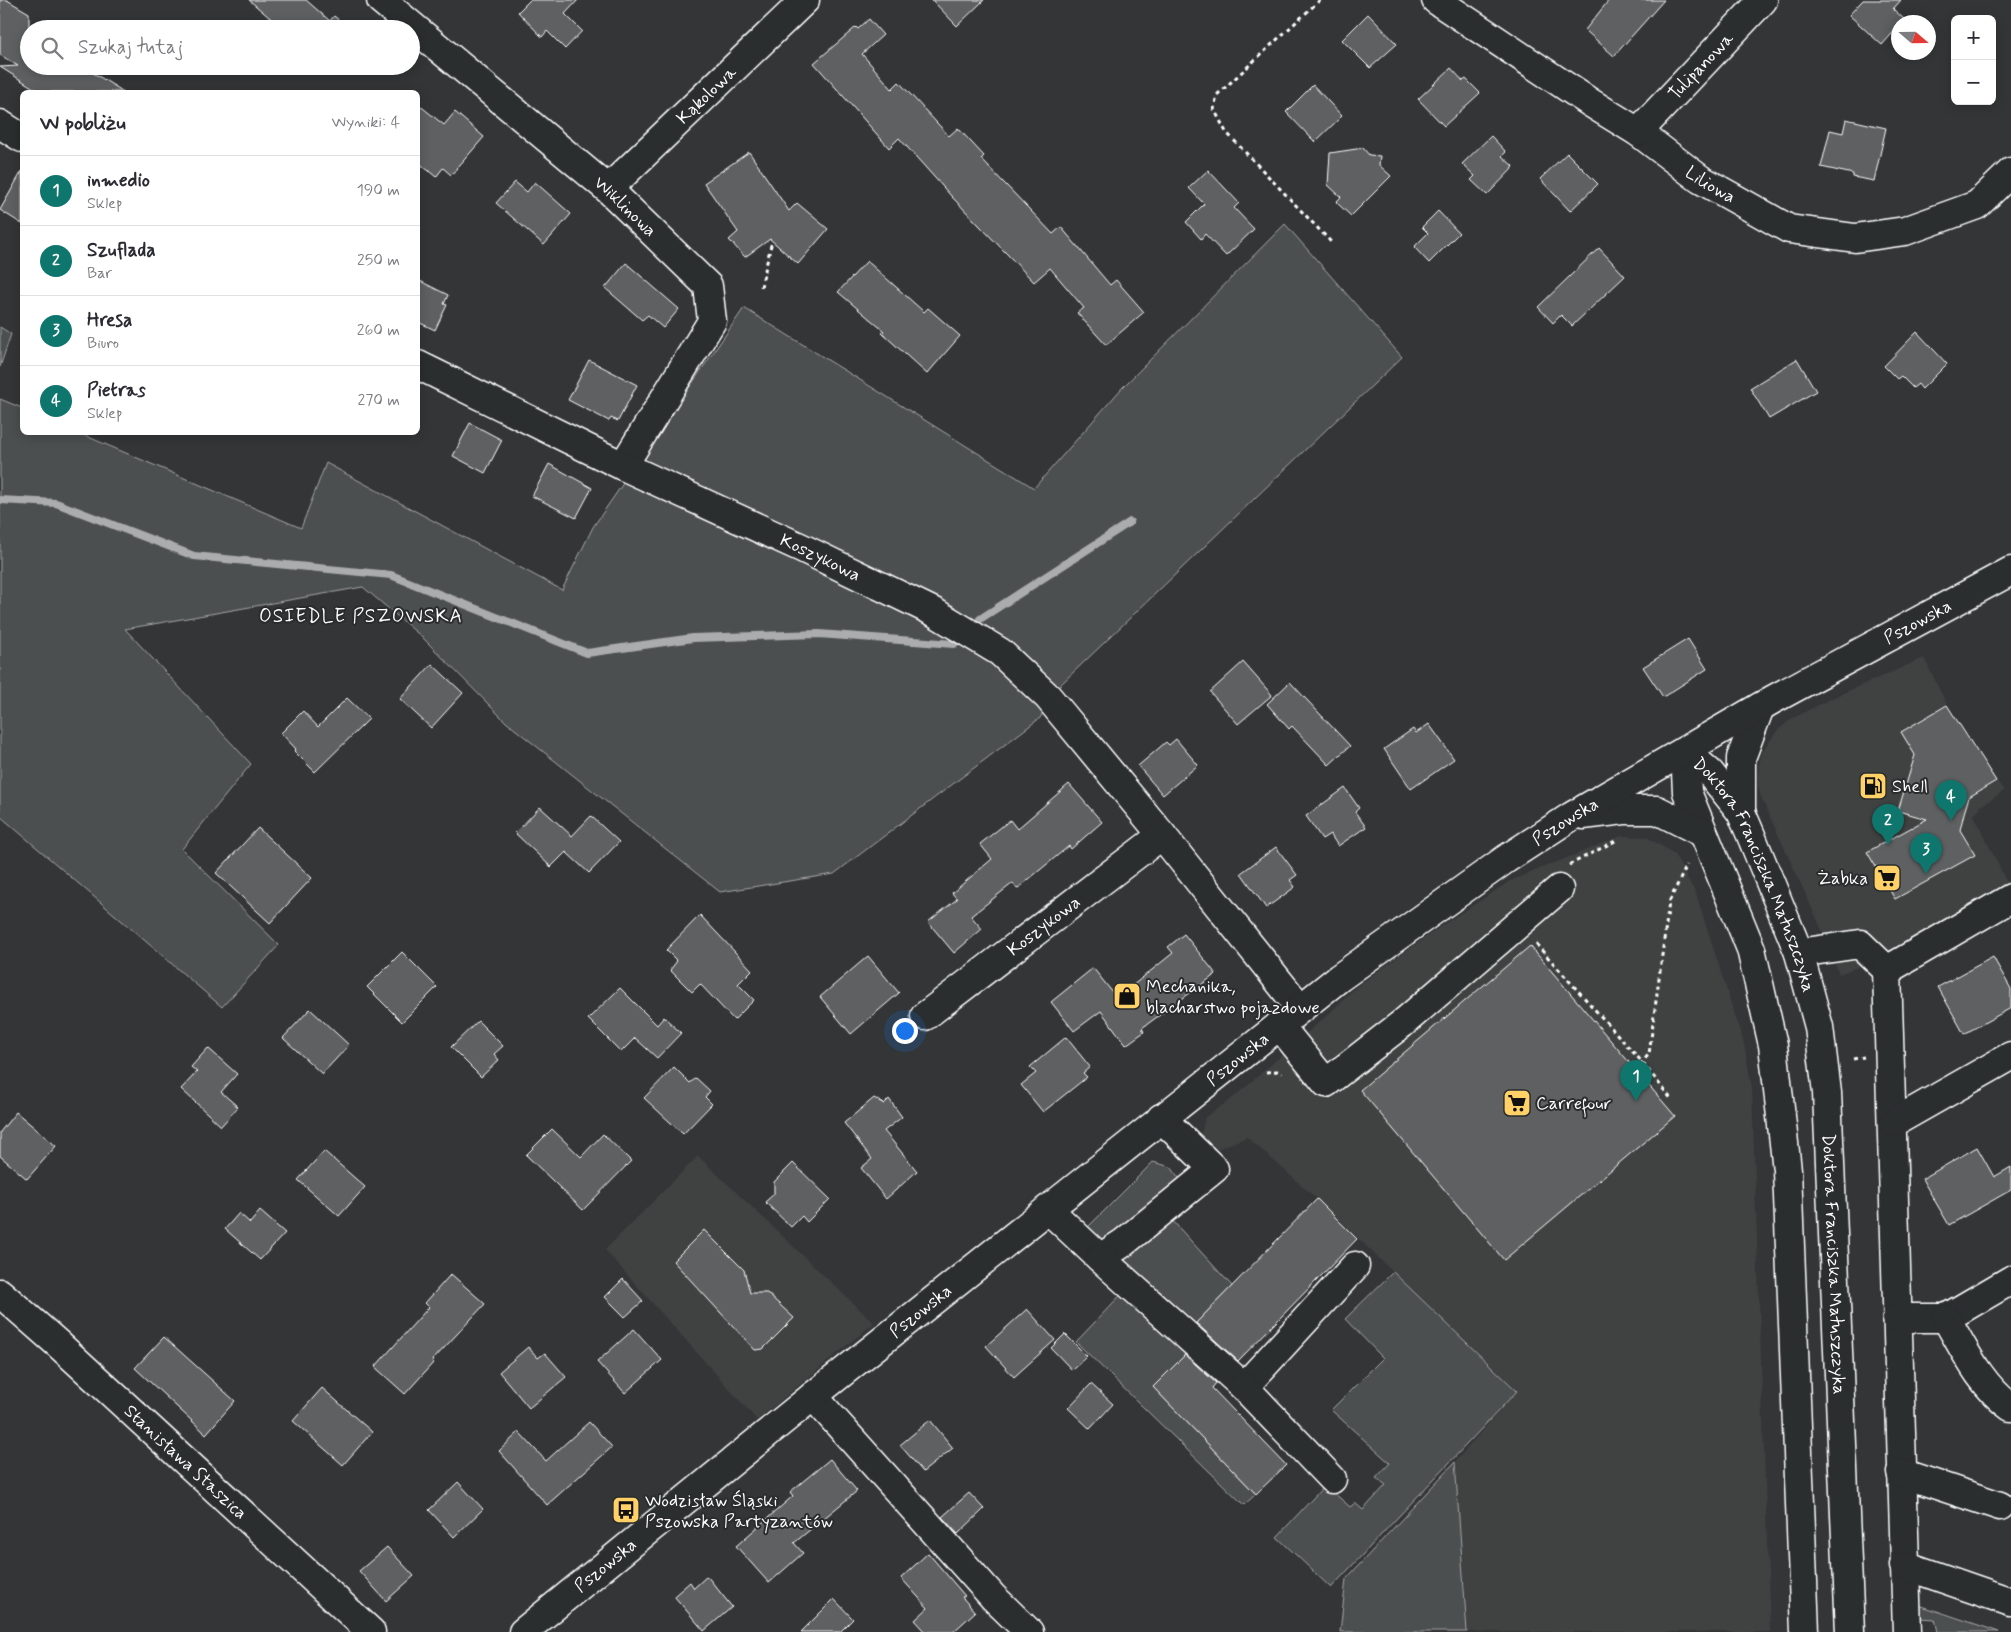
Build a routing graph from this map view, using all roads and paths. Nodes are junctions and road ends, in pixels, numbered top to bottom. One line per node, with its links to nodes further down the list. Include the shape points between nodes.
1 (380, 0): 6 (street, Wiklinowa)
2 (805, 0): 12 (street, Kąkolowa)
3 (1320, 0): 14 (path, via 1216,95 1214,109 1226,132)
4 (1436, 0): 9 (street, Liliowa)
5 (1764, 0): 9 (street, Tulipanowa)
6 (404, 20)
7 (420, 33): 12 (street, Wiklinowa)
8 (0, 124): 10 (street)
9 (1638, 132): 11 (street, Liliowa, via 1700,179 1789,229 1855,238 1905,231 1976,205)
10 (20, 137)
11 (2011, 172)
12 (608, 189): 17 (street, Wiklinowa, via 708,286 712,321)
13 (772, 241): 15 (path)
14 (1331, 242)
15 (761, 287)
16 (420, 366): 17 (street, Koszykowa)
17 (623, 466): 24 (street, Koszykowa, via 934,612 1000,652 1048,697)
18 (2011, 571): 19 (street, Pszowska)
19 (1760, 707): 20 (street, Pszowska); 21 (street, via 1741,758)
20 (1685, 751): 21 (street, Doktora Franciszka Matuszczyka, via 1710,773); 22 (street, Pszowska); 23 (street, Doktora Franciszka Matuszczyka, via 1687,792)
21 (1741, 812): 29 (street, Doktora Franciszka Matuszczyka)
22 (1572, 816): 23 (street, via 1657,810); 31 (street, Pszowska, via 1506,859)
23 (1703, 833): 60 (street, Doktora Franciszka Matuszczyka, via 1750,950 1773,1045 1787,1170)
24 (1162, 835): 31 (street, Koszykowa); 32 (street, Koszykowa)
25 (1691, 857): 37 (path, via 1669,902 1649,1054)
26 (1559, 889): 33 (street, via 1403,1023 1326,1083)
27 (2011, 898): 30 (street)
28 (1530, 938): 37 (path)
29 (1799, 953): 30 (street, via 1860,944); 61 (street, Doktora Franciszka Matuszczyka, via 1819,1027 1827,1093)
30 (1887, 970): 41 (street)
31 (1300, 1008): 33 (street, Pszowska)
32 (924, 1016)
33 (1279, 1025): 40 (street, Pszowska)
34 (2011, 1056): 41 (street)
35 (1867, 1057): 36 (path)
36 (1853, 1059)
37 (1642, 1062): 38 (path); 39 (path)
38 (1635, 1071)
39 (1672, 1100)
40 (1161, 1118): 42 (street, Pszowska); 43 (street, via 1214,1169)
41 (1893, 1123): 47 (street)
42 (1048, 1209): 43 (street); 50 (street, Pszowska)
43 (1100, 1258): 49 (street)
44 (1355, 1266): 49 (street)
45 (2011, 1280): 48 (street)
46 (0, 1293): 58 (street, Stanisława Staszica)
47 (1897, 1318): 48 (street); 52 (street)
48 (1946, 1318): 51 (street, via 1979,1373 2000,1400)
49 (1244, 1387): 53 (street)
50 (813, 1396): 57 (street, Pszowska); 59 (street, via 993,1597)
51 (2011, 1408)
52 (1901, 1472): 54 (street); 55 (street)
53 (1332, 1479)
54 (2000, 1506)
55 (1904, 1565): 56 (street); 62 (street)
56 (2011, 1602)
57 (531, 1630)
58 (371, 1632)
59 (1029, 1632)
60 (1805, 1632)
61 (1850, 1632)
62 (1907, 1632)

